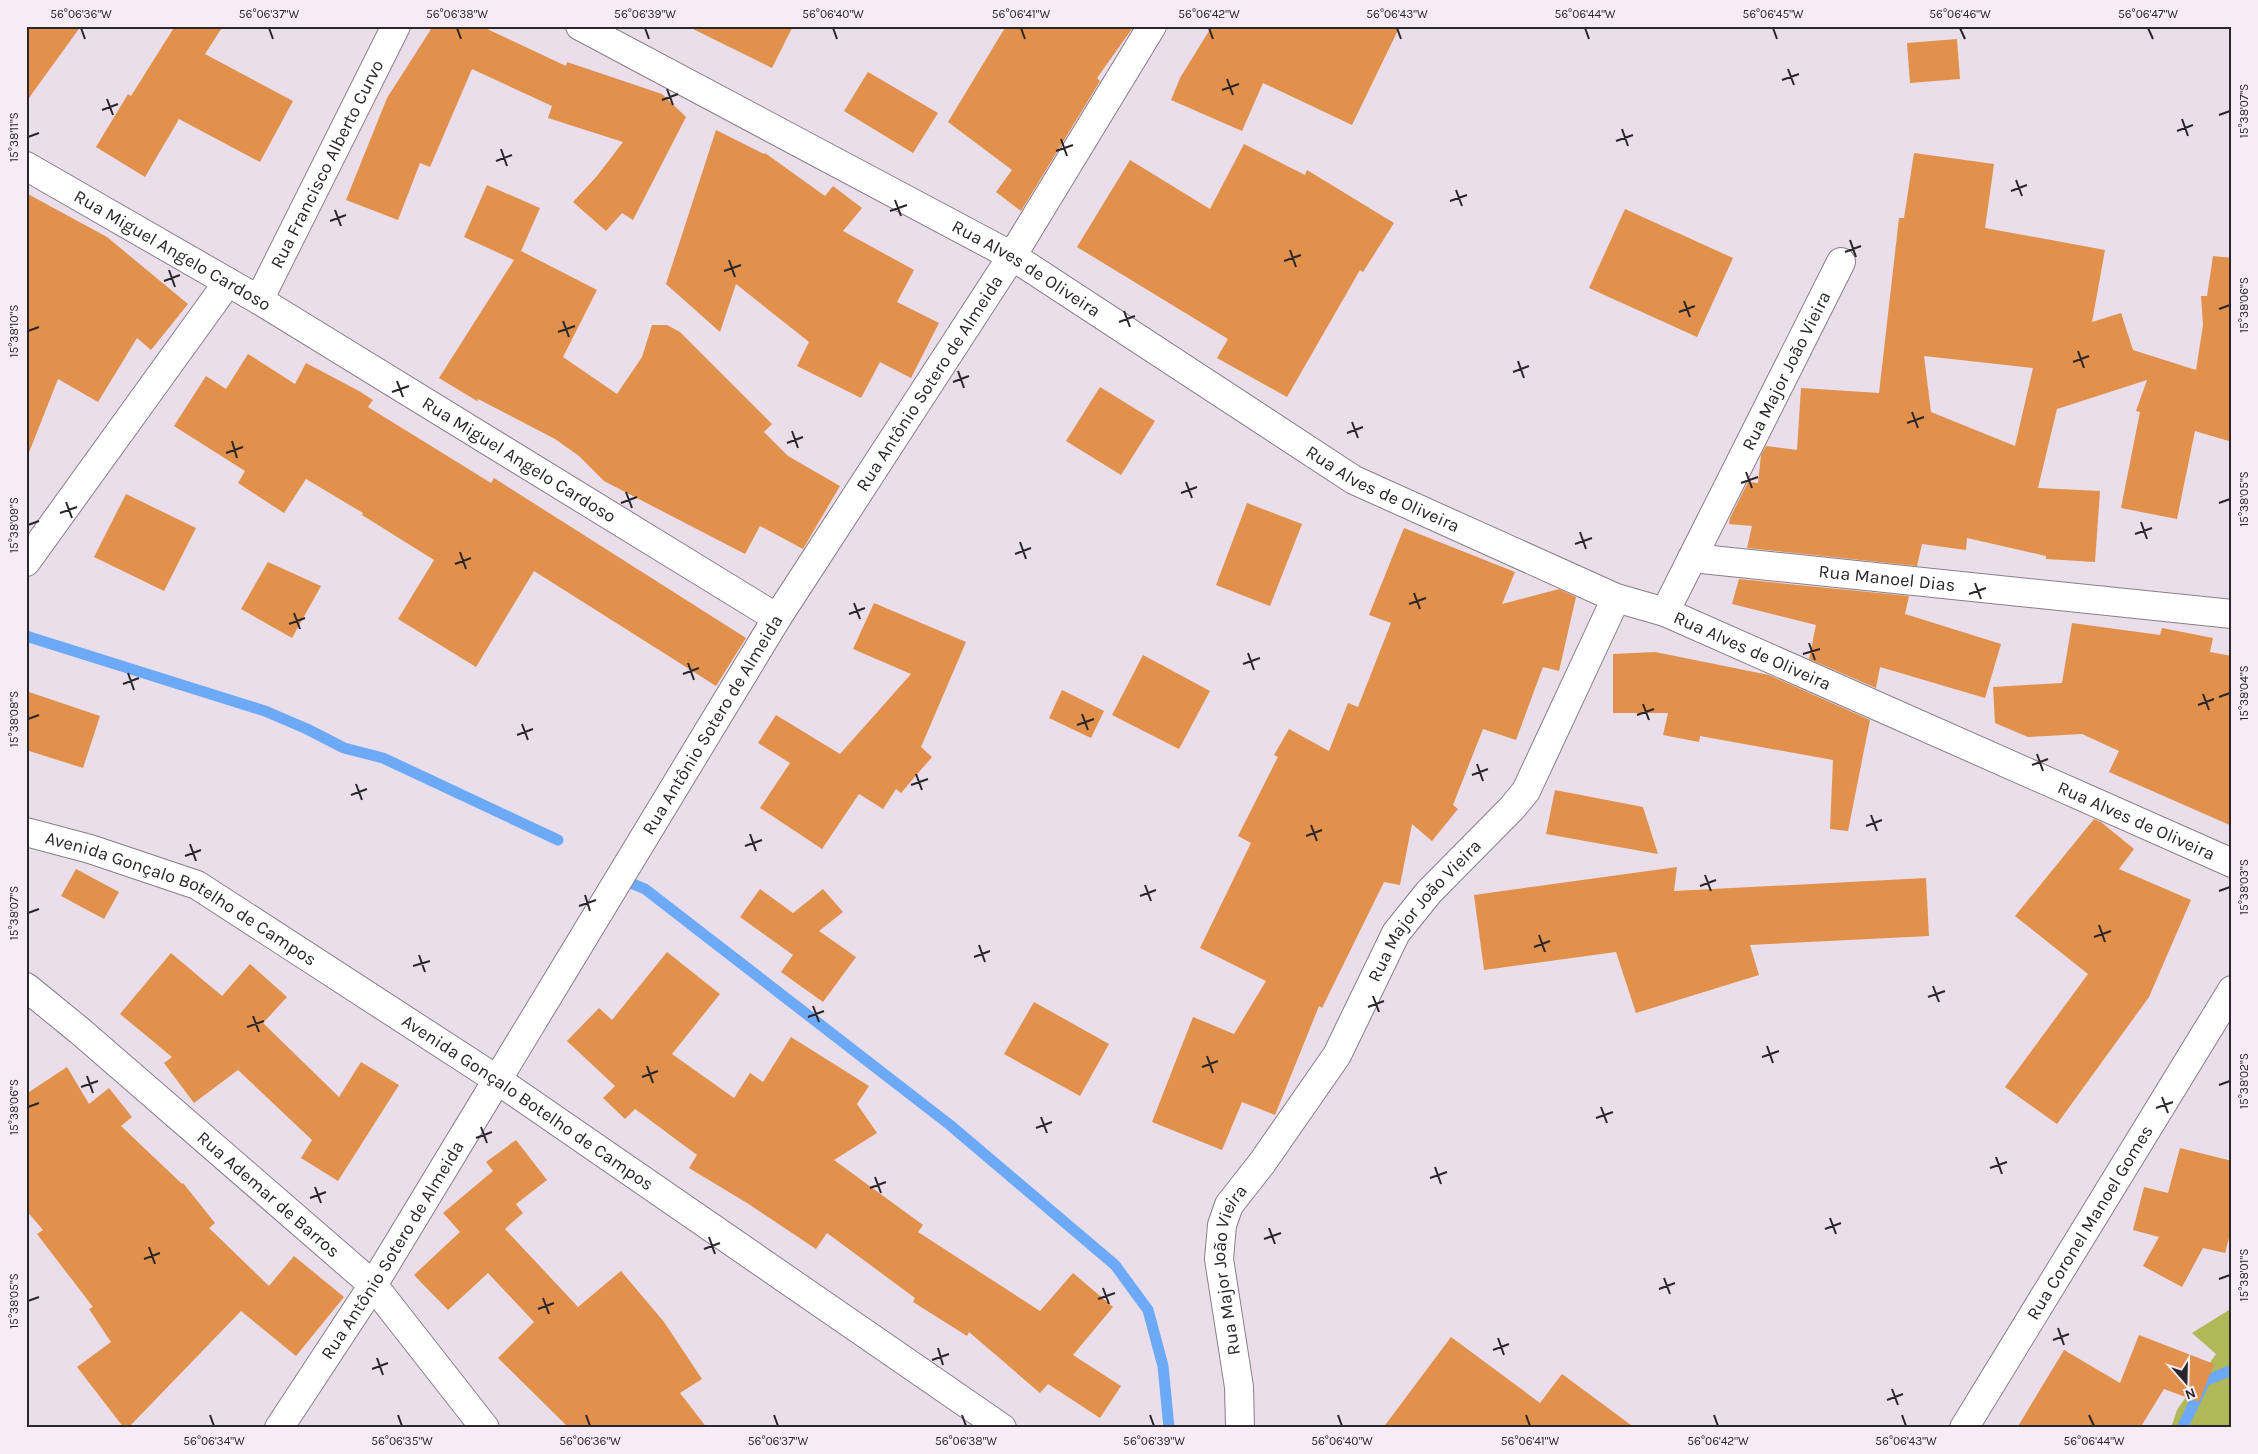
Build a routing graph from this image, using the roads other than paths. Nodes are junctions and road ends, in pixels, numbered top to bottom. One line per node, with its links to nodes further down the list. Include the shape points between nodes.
1 (396, 26): 8 (street, Rua Francisco Alberto Curvo)
2 (580, 26): 5 (street, Rua Alves de Oliveira)
3 (1152, 26): 5 (street, Rua Antônio Sotero de Almeida)
4 (26, 166): 7 (street, Rua Miguel Angelo Cardoso)
5 (1012, 256): 11 (street, Rua Alves de Oliveira, via 1354,480); 14 (street, Rua Antônio Sotero de Almeida)
6 (1841, 262): 9 (street, Rua Major João Vieira)
7 (228, 282): 8 (street, Rua Miguel Angelo Cardoso); 10 (street)
8 (259, 300): 14 (street, Rua Miguel Angelo Cardoso)
9 (1692, 558): 12 (street, Rua Major João Vieira); 13 (street, Rua Manoel Dias)
10 (26, 562)
11 (1616, 598): 12 (street, Rua Alves de Oliveira); 24 (street, Rua Major João Vieira, via 1526,791 1429,892 1396,933 1337,1055 1229,1205 1222,1225 1219,1259 1239,1387)
12 (1665, 612): 16 (street, Rua Alves de Oliveira)
13 (2232, 614)
14 (777, 618): 19 (street, Rua Antônio Sotero de Almeida)
15 (26, 832): 19 (street, Avenida Gonçalo Botelho de Campos, via 197,884)
16 (2232, 862)
17 (26, 987): 20 (street, Rua Ademar de Barros)
18 (2232, 990): 25 (street, Rua Coronel Manoel Gomes)
19 (496, 1079): 20 (street, Rua Antônio Sotero de Almeida); 23 (street, Avenida Gonçalo Botelho de Campos)
20 (373, 1285): 21 (street, Rua Antônio Sotero de Almeida); 22 (street, Rua Ademar de Barros)
21 (279, 1428)
22 (484, 1428)
23 (1002, 1428)
24 (1240, 1428)
25 (1964, 1428)

